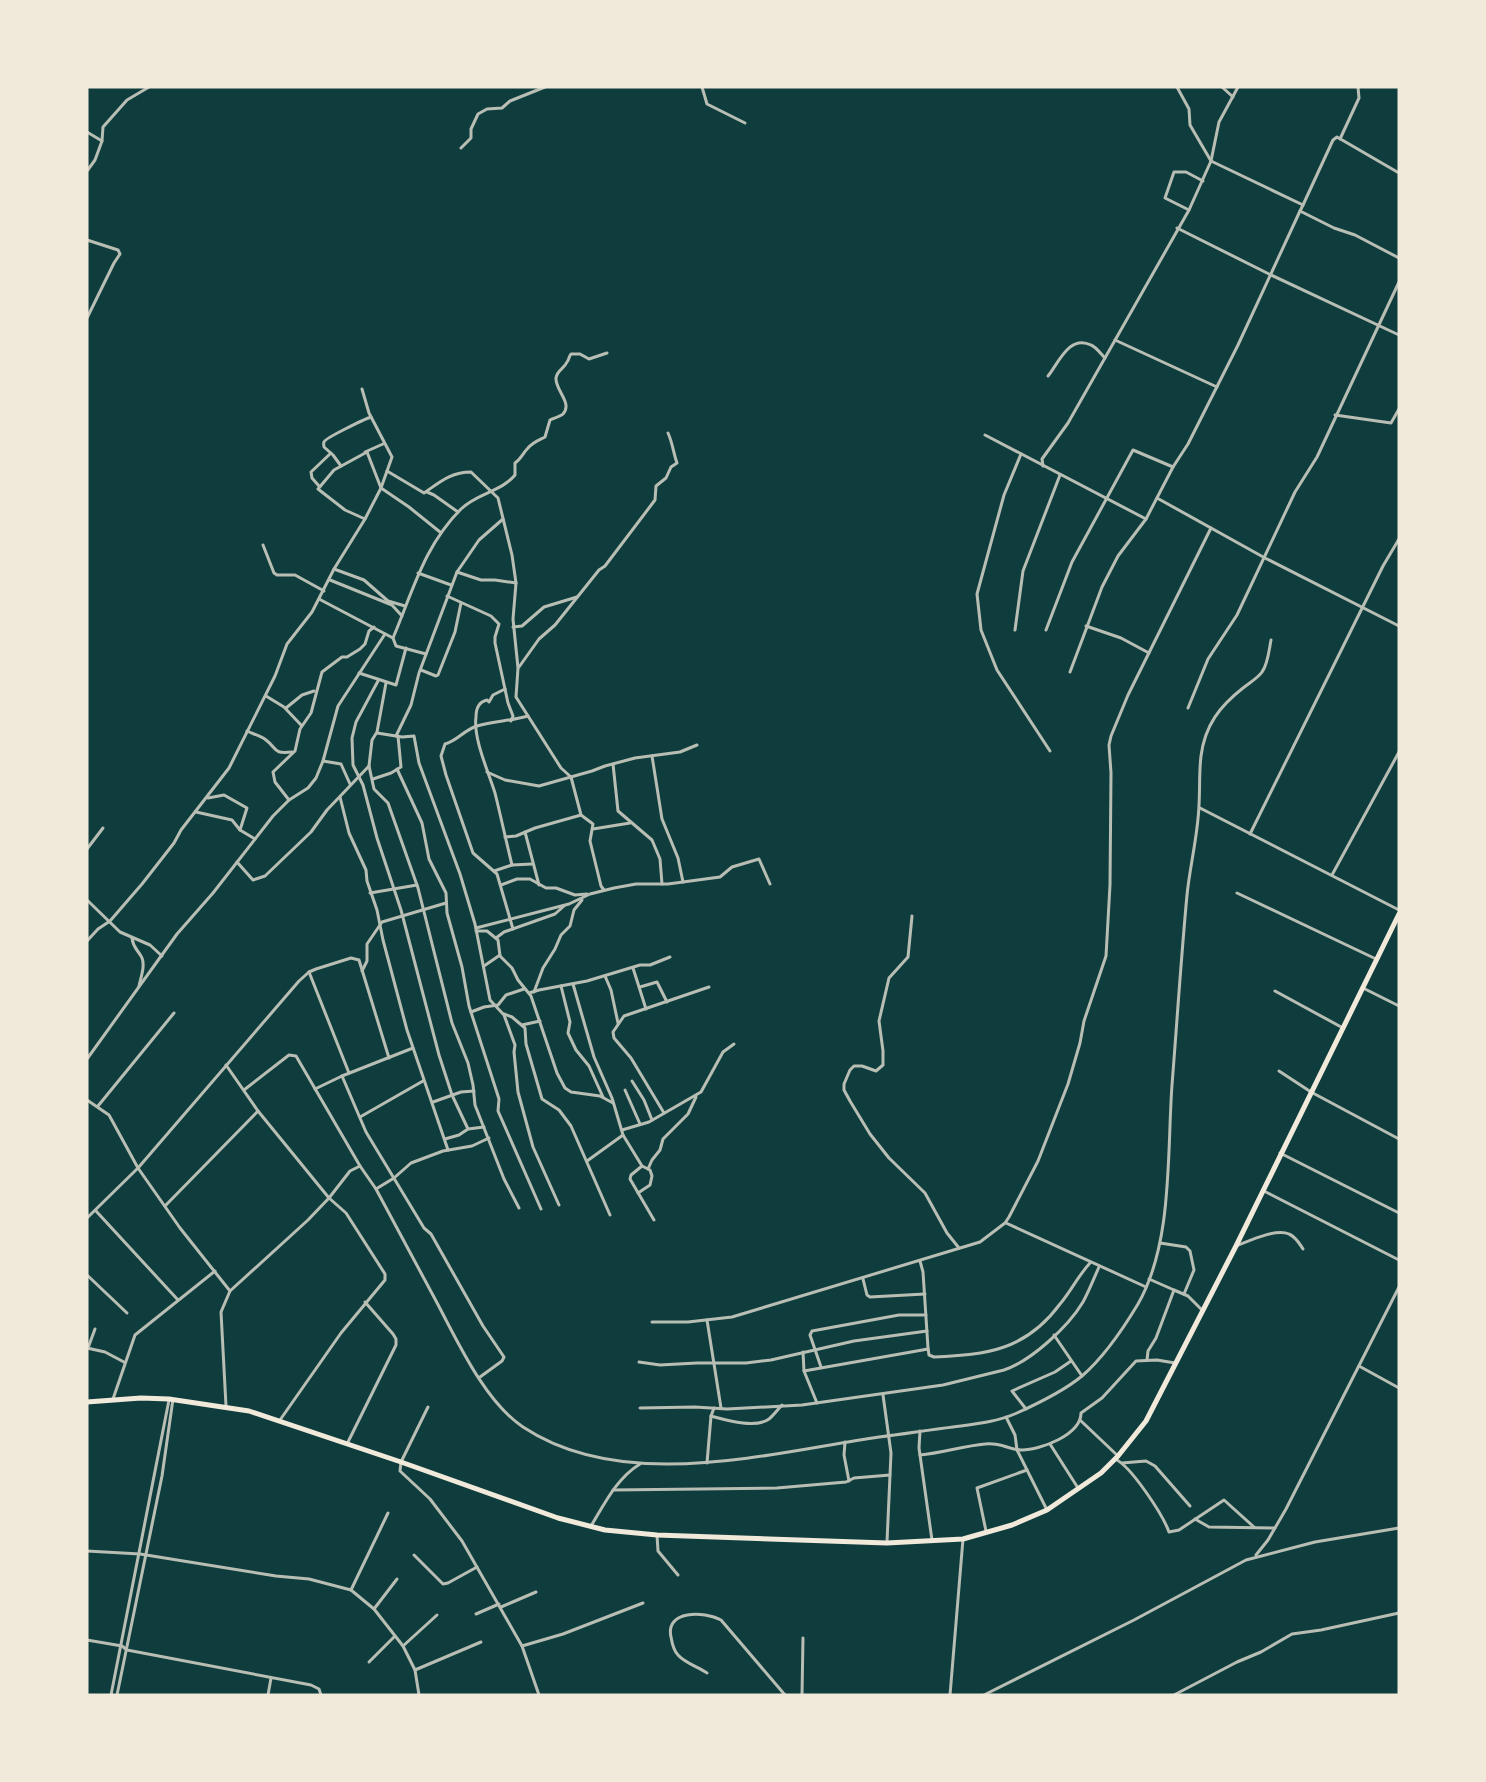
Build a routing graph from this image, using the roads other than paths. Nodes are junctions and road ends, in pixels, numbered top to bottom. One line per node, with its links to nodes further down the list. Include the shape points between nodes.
1 (149, 87): 12 (street, via 127,100 105,124)
2 (545, 87): 13 (street, via 502,108 477,114 471,138)
3 (702, 87): 9 (street, via 707,104)
4 (1177, 87): 14 (street, via 1189,109 1190,125)
5 (1222, 87): 8 (street)
6 (1238, 87): 8 (street)
7 (1358, 87): 11 (street, via 1359,98)
8 (1233, 97): 14 (street, via 1218,122)
9 (745, 123)
10 (87, 132): 12 (street)
11 (1340, 139): 16 (street); 18 (street, via 1333,140)
12 (102, 141): 15 (street)
13 (461, 148)
14 (1211, 161): 17 (street); 18 (street)
15 (87, 171)
16 (1399, 173)
17 (1203, 181): 19 (street); 19 (street, via 1186,172 1174,172 1166,198)
18 (1303, 205): 20 (street)
19 (1189, 210): 21 (street)
20 (1300, 211): 23 (street); 24 (street)
21 (1177, 228): 24 (street); 29 (street)
22 (87, 240): 26 (street, via 120,254)
23 (1399, 258)
24 (1269, 274): 27 (street); 33 (street)
25 (1399, 282): 27 (street)
26 (87, 318)
27 (1378, 325): 28 (street); 36 (street)
28 (1399, 335)
29 (1115, 340): 31 (street); 33 (street)
30 (607, 353): 54 (street, via 589,359 571,354 556,379 565,401 564,413 550,420 545,437 534,442 515,463 514,477)
31 (1105, 358): 32 (street, via 1092,345 1081,344 1066,349); 44 (street)
32 (1048, 376)
33 (1217, 387): 48 (street)
34 (362, 389): 37 (street)
35 (1399, 409): 36 (street, via 1391,423)
36 (1335, 415): 65 (street)
37 (371, 417): 40 (street); 42 (street, via 326,439 324,447)
38 (668, 434): 74 (street, via 676,464 656,486 655,500 646,513)
39 (985, 435): 43 (street)
40 (384, 444): 41 (street); 49 (street, via 392,458)
41 (367, 452): 46 (street); 52 (street)
42 (331, 453): 46 (street); 51 (street, via 311,472)
43 (1021, 454): 45 (street); 111 (street, via 1004,495 977,594 981,630 997,670)
44 (1044, 457): 45 (street); 47 (street)
45 (1035, 461): 47 (street)
46 (341, 466): 51 (street)
47 (1043, 466): 50 (street)
48 (1173, 467): 55 (street); 56 (street, via 1133,450)
49 (387, 471): 52 (street); 53 (street)
50 (1060, 475): 56 (street); 84 (street, via 1023,572)
51 (319, 486): 58 (street, via 321,493)
52 (381, 488): 58 (street); 62 (street)
53 (426, 492): 54 (street, via 458,472 471,472); 57 (street)
54 (490, 492): 57 (street); 59 (street, via 498,498)
55 (1157, 497): 60 (street); 61 (street)
56 (1107, 499): 60 (street); 85 (street, via 1072,562)
57 (458, 513): 62 (street)
58 (365, 519): 66 (street)
59 (503, 519): 67 (street, via 478,540); 70 (street)
60 (1146, 519): 80 (street, via 1109,573)
61 (1211, 528): 65 (street); 90 (street)
62 (440, 532): 68 (street)
63 (1399, 539): 78 (street)
64 (263, 545): 72 (street, via 274,573 295,575)
65 (1265, 558): 78 (street); 102 (street, via 1238,615 1208,659)
66 (334, 569): 69 (street); 77 (street, via 364,580 388,601)
67 (457, 572): 70 (street, via 481,580); 71 (street)
68 (418, 573): 71 (street); 77 (street)
69 (330, 579): 72 (street); 79 (street, via 392,604)
70 (516, 583): 83 (street)
71 (451, 585): 73 (street)
72 (324, 591): 75 (street)
73 (447, 596): 76 (street); 91 (street)
74 (579, 596): 83 (street, via 548,605 522,626); 92 (street)
75 (318, 599): 82 (street); 100 (street, via 287,644)
76 (461, 603): 93 (street, via 455,632 438,675); 99 (street, via 491,616 499,624 495,638)
77 (405, 606): 79 (street)
78 (1362, 609): 81 (street); 135 (street)
79 (402, 616): 87 (street)
80 (1086, 626): 90 (street); 94 (street)
81 (1399, 626)
82 (374, 627): 86 (street); 98 (street, via 360,649 325,668)
83 (513, 627): 92 (street)
84 (1015, 630)
85 (1046, 630)
86 (385, 634): 87 (street); 95 (street)
87 (393, 638): 89 (street, via 396,646)
88 (1271, 640): 127 (street, via 1263,671 1223,705 1206,732 1201,755)
89 (406, 648): 91 (street); 97 (street, via 397,685)
90 (1149, 653): 255 (street, via 1109,745 1106,956 1068,1084 1038,1161)
91 (426, 654): 93 (street)
92 (518, 668): 103 (street, via 516,697)
93 (420, 670): 109 (street, via 411,705)
94 (1070, 672)
95 (359, 673): 96 (street); 115 (street, via 335,714)
96 (378, 681): 97 (street); 120 (street, via 354,729 353,756)
97 (386, 683): 108 (street)
98 (316, 689): 101 (street); 105 (street, via 311,713)
99 (505, 689): 104 (street); 106 (street, via 478,706)
100 (265, 696): 101 (street); 107 (street)
101 (286, 708): 105 (street)
102 (1188, 708)
103 (529, 716): 104 (street); 121 (street, via 561,768)
104 (512, 721): 106 (street)
105 (301, 725): 112 (street)
106 (476, 726): 119 (street); 142 (street, via 444,744 441,756 473,853)
107 (247, 731): 112 (street, via 280,753); 125 (street, via 229,768)
108 (377, 733): 109 (street); 117 (street, via 372,740)
109 (397, 736): 118 (street); 167 (street, via 414,736 419,763)
110 (697, 745): 114 (street)
111 (1050, 751)
112 (294, 752): 126 (street, via 273,774)
113 (1399, 752): 143 (street)
114 (652, 756): 116 (street); 144 (street, via 662,819 678,858)
115 (323, 761): 123 (street, via 341,764); 126 (street, via 312,784)
116 (613, 764): 121 (street); 130 (street, via 618,811)
117 (369, 766): 120 (street); 122 (street)
118 (397, 769): 122 (street); 157 (street, via 422,823 429,859 447,895)
119 (487, 772): 121 (street, via 538,786); 136 (street)
120 (358, 777): 123 (street); 150 (street)
121 (571, 777): 129 (street)
122 (373, 778): 147 (street, via 375,791 388,803)
123 (350, 784): 124 (street)
124 (340, 797): 139 (street, via 311,832 265,876 253,880); 152 (street, via 366,870)
125 (207, 798): 128 (street); 133 (street, via 224,795 247,808)
126 (289, 800): 137 (street)
127 (1200, 808): 135 (street); 256 (street, via 1181,958 1167,1192)
128 (196, 812): 133 (street, via 232,820); 164 (street)
129 (581, 815): 132 (street, via 593,824); 134 (street)
130 (631, 823): 132 (street); 145 (street, via 652,840 660,859)
131 (103, 828): 138 (street)
132 (593, 829): 151 (street, via 590,841)
133 (240, 830): 137 (street)
134 (525, 831): 136 (street); 140 (street)
135 (1250, 834): 143 (street)
136 (505, 837): 141 (street)
137 (255, 839): 139 (street)
138 (87, 849)
139 (237, 862): 172 (street)
140 (532, 864): 141 (street); 149 (street)
141 (512, 865): 142 (street)
142 (495, 871): 148 (street)
143 (1332, 875): 160 (street)
144 (682, 882): 145 (street); 146 (street, via 720,877 732,867 759,859)
145 (662, 884): 151 (street)
146 (770, 884)
147 (417, 885): 150 (street); 159 (street)
148 (501, 885): 149 (street, via 521,878); 163 (street)
149 (539, 885): 154 (street, via 575,895)
150 (394, 888): 152 (street); 161 (street)
151 (604, 890): 154 (street)
152 (370, 893): 165 (street)
153 (1237, 893): 174 (street)
154 (590, 894): 155 (street)
155 (585, 897): 158 (street); 188 (street)
156 (87, 900): 164 (street)
157 (446, 903): 159 (street); 193 (street)
158 (566, 905): 163 (street); 166 (street, via 555,914)
159 (423, 911): 161 (street); 213 (street)
160 (1399, 912): 174 (highway)
161 (402, 916): 165 (street); 215 (street)
162 (912, 916): 258 (street, via 908,957 889,978 879,1021 883,1065 876,1071 854,1066 845,1078 844,1090 889,1158 926,1193)
163 (510, 920): 166 (street); 167 (street)
164 (110, 921): 168 (street); 170 (street)
165 (379, 924): 177 (street, via 367,944 367,962); 201 (street)
166 (513, 929): 169 (street)
167 (476, 930): 169 (street); 175 (street)
168 (132, 938): 172 (street, via 150,945); 184 (street, via 143,963)
169 (496, 938): 171 (street)
170 (87, 941)
171 (500, 955): 175 (street); 186 (street)
172 (162, 956): 184 (street)
173 (670, 957): 176 (street)
174 (1377, 960): 185 (highway)
175 (484, 966): 190 (street, via 490,999)
176 (633, 968): 179 (street); 182 (street)
177 (362, 971): 178 (street, via 359,960 354,958); 202 (street)
178 (309, 972): 204 (street); 206 (street)
179 (605, 976): 180 (street); 197 (street)
180 (573, 984): 181 (street); 220 (street, via 594,1057)
181 (561, 986): 188 (street); 217 (street, via 570,1022 568,1033)
182 (639, 987): 189 (street, via 657,982); 192 (street)
183 (709, 987): 189 (street)
184 (139, 988): 203 (street)
185 (1363, 988): 191 (street); 199 (highway)
186 (524, 989): 188 (street); 190 (street, via 506,995)
187 (1275, 991): 199 (street)
188 (531, 993): 196 (street)
189 (668, 1002): 192 (street)
190 (496, 1006): 193 (street); 195 (street)
191 (1399, 1006)
192 (646, 1009): 197 (street, via 624,1016)
193 (471, 1012): 249 (street, via 495,1085 502,1123)
194 (174, 1014): 221 (street)
195 (503, 1014): 198 (street); 246 (street, via 516,1045 517,1087 527,1126)
196 (540, 1021): 198 (street); 217 (street, via 565,1088)
197 (618, 1023): 223 (street, via 614,1038)
198 (522, 1025): 236 (street, via 542,1099 559,1110 571,1126)
199 (1342, 1028): 214 (highway)
200 (734, 1044): 216 (street, via 723,1052 705,1088)
201 (413, 1048): 202 (street); 208 (street)
202 (389, 1058): 206 (street)
203 (87, 1059)
204 (226, 1065): 211 (street); 239 (street)
205 (1279, 1071): 214 (street)
206 (349, 1073): 207 (street)
207 (342, 1076): 210 (street); 224 (street)
208 (423, 1081): 219 (street); 224 (street)
209 (632, 1081): 225 (street)
210 (315, 1089): 211 (street, via 294,1055 289,1055); 237 (street)
211 (244, 1090): 222 (street)
212 (625, 1090): 226 (street)
213 (474, 1091): 215 (street); 227 (street)
214 (1311, 1092): 232 (street); 235 (highway)
215 (452, 1095): 219 (street); 228 (street)
216 (696, 1095): 223 (street); 240 (street, via 688,1114 663,1139)
217 (603, 1097): 220 (street)
218 (87, 1100): 221 (street)
219 (432, 1102): 233 (street)
220 (614, 1102): 229 (street)
221 (98, 1106): 239 (street, via 110,1115)
222 (258, 1112): 245 (street); 247 (street)
223 (664, 1113): 225 (street)
224 (360, 1117): 241 (street)
225 (652, 1120): 226 (street)
226 (640, 1124): 229 (street)
227 (484, 1127): 228 (street); 231 (street)
228 (468, 1130): 233 (street)
229 (622, 1130): 230 (street)
230 (623, 1135): 236 (street); 238 (street)
231 (489, 1138): 234 (street); 248 (street)
232 (1399, 1139)
233 (445, 1140): 234 (street)
234 (448, 1150): 241 (street, via 411,1163)
235 (1280, 1154): 243 (highway); 251 (street)
236 (587, 1161): 252 (street)
237 (360, 1166): 242 (street); 245 (street, via 342,1178)
238 (642, 1166): 240 (street); 244 (street, via 630,1175)
239 (138, 1167): 247 (street); 250 (street)
240 (648, 1169): 244 (street, via 651,1183)
241 (394, 1178): 242 (street); 298 (street, via 504,1357)
242 (376, 1189): 298 (street)
243 (1263, 1190): 257 (highway); 260 (street)
244 (638, 1193): 254 (street)
245 (329, 1198): 271 (street); 275 (street, via 346,1213 386,1274)
246 (559, 1205)
247 (165, 1206): 264 (street)
248 (519, 1208)
249 (541, 1209)
250 (95, 1210): 253 (street); 274 (street)
251 (1399, 1213)
252 (610, 1215)
253 (87, 1218)
254 (654, 1220)
255 (1005, 1223): 258 (street, via 980,1242); 262 (street)
256 (1160, 1243): 267 (street); 273 (street, via 1190,1251 1194,1270)
257 (1236, 1246): 259 (street, via 1268,1234 1284,1233 1294,1237); 276 (highway)
258 (959, 1248): 261 (street)
259 (1303, 1249)
260 (1399, 1260)
261 (921, 1261): 266 (street); 272 (street)
262 (1090, 1263): 263 (street); 286 (street, via 1050,1317 1015,1344 992,1352 953,1357 934,1357)
263 (1099, 1267): 268 (street); 283 (street, via 1083,1302)
264 (215, 1271): 271 (street); 274 (street)
265 (87, 1275): 277 (street)
266 (863, 1279): 272 (street, via 870,1298); 279 (street, via 751,1312)
267 (1149, 1279): 268 (street); 270 (street)
268 (1146, 1287): 297 (street, via 1120,1331)
269 (1399, 1287): 294 (street)
270 (1174, 1290): 273 (street); 288 (street)
271 (230, 1291): 306 (street, via 221,1312)
272 (925, 1294): 278 (street)
273 (1184, 1294): 276 (street)
274 (178, 1300): 291 (street, via 135,1335)
275 (365, 1302): 314 (street); 319 (street, via 393,1334 396,1345)
276 (1203, 1311): 293 (highway)
277 (127, 1314)
278 (926, 1315): 282 (street); 285 (street, via 899,1315 818,1329 810,1333)
279 (707, 1320): 280 (street); 292 (street)
280 (652, 1322)
281 (95, 1329): 284 (street)
282 (927, 1331): 285 (street); 286 (street)
283 (1054, 1335): 289 (street); 300 (street, via 1014,1367)
284 (87, 1348): 291 (street)
285 (815, 1349): 287 (street); 295 (street)
286 (928, 1349): 295 (street)
287 (803, 1352): 292 (street, via 746,1363); 296 (street)
288 (1147, 1360): 293 (street); 315 (street, via 1136,1361 1102,1398 1081,1413)
289 (1071, 1361): 297 (street); 311 (street, via 1012,1391)
290 (639, 1362): 292 (street)
291 (125, 1363): 301 (street)
292 (714, 1363): 310 (street)
293 (1176, 1363): 323 (highway, via 1146,1421)
294 (1359, 1366): 299 (street); 339 (street)
295 (821, 1367): 296 (street)
296 (804, 1371): 304 (street)
297 (1082, 1376): 311 (street)
298 (480, 1377): 325 (street, via 505,1411 538,1436 578,1452)
299 (1399, 1388)
300 (883, 1395): 304 (street); 317 (street)
301 (113, 1399): 302 (highway); 303 (highway)
302 (171, 1399): 306 (highway); 347 (street); 348 (street, via 162,1476)
303 (87, 1402)
304 (817, 1403): 305 (street)
305 (782, 1405): 310 (street); 312 (street, via 762,1422 739,1423)
306 (226, 1407): 314 (highway)
307 (428, 1407): 324 (street)
308 (640, 1408): 309 (street)
309 (714, 1408): 310 (street); 312 (street)
310 (721, 1408)
311 (1026, 1409): 313 (street)
312 (711, 1416): 326 (street)
313 (1006, 1417): 316 (street); 321 (street)
314 (280, 1420): 319 (highway)
315 (1080, 1420): 320 (street); 323 (street)
316 (920, 1431): 317 (street); 322 (street)
317 (890, 1436): 318 (street); 329 (street)
318 (845, 1442): 326 (street); 330 (street)
319 (347, 1443): 324 (highway)
320 (1050, 1444): 321 (street); 331 (street)
321 (1017, 1450): 322 (street, via 984,1444); 328 (street)
322 (920, 1455): 345 (street)
323 (1116, 1458): 327 (street); 331 (highway)
324 (401, 1462): 337 (highway); 351 (street, via 400,1471 430,1499)
325 (642, 1463): 326 (street); 332 (street)
326 (707, 1463)
327 (1122, 1463): 333 (street, via 1146,1461 1155,1466); 336 (street, via 1169,1532)
328 (1027, 1470): 334 (street); 341 (street, via 977,1488)
329 (890, 1475): 330 (street); 344 (street)
330 (849, 1480): 332 (street, via 777,1488)
331 (1079, 1489): 334 (highway)
332 (613, 1490): 337 (street)
333 (1190, 1506)
334 (1047, 1510): 341 (highway)
335 (388, 1513): 354 (street)
336 (1195, 1519): 338 (street, via 1209,1527); 338 (street, via 1226,1500)
337 (590, 1527): 342 (highway)
338 (1254, 1527): 339 (street)
339 (1275, 1528): 350 (street)
340 (1399, 1528): 350 (street)
341 (987, 1533): 343 (highway)
342 (657, 1535): 344 (highway); 352 (street, via 658,1551)
343 (963, 1539): 345 (highway); 382 (street)
344 (887, 1542): 345 (highway)
345 (932, 1542)
346 (87, 1551): 347 (street)
347 (140, 1554): 348 (street); 366 (street)
348 (146, 1555): 354 (street, via 309,1579); 369 (street)
349 (414, 1555): 351 (street, via 443,1584)
350 (1255, 1556): 383 (street)
351 (477, 1567): 357 (street)
352 (678, 1575)
353 (397, 1579): 358 (street)
354 (351, 1590): 358 (street)
355 (536, 1592): 357 (street)
356 (643, 1603): 368 (street)
357 (500, 1606): 360 (street); 368 (street)
358 (374, 1609): 362 (street)
359 (1399, 1613): 384 (street, via 1292,1634)
360 (476, 1614)
361 (437, 1615): 367 (street)
362 (395, 1636): 367 (street); 370 (street)
363 (803, 1638): 381 (street)
364 (87, 1640): 366 (street)
365 (481, 1642): 371 (street)
366 (122, 1646): 369 (street); 374 (street)
367 (403, 1646): 371 (street)
368 (522, 1646): 379 (street)
369 (127, 1650): 373 (street); 375 (street)
370 (369, 1662)
371 (415, 1670): 378 (street)
372 (707, 1672): 380 (street, via 676,1652 670,1631 675,1620 695,1614 713,1615 721,1620)
373 (271, 1678): 376 (street); 377 (street, via 316,1687)
374 (111, 1695)
375 (117, 1695)
376 (268, 1695)
377 (321, 1695)
378 (419, 1695)
379 (539, 1695)
380 (785, 1695)
381 (802, 1695)
382 (950, 1695)
383 (984, 1695)
384 (1174, 1695)

